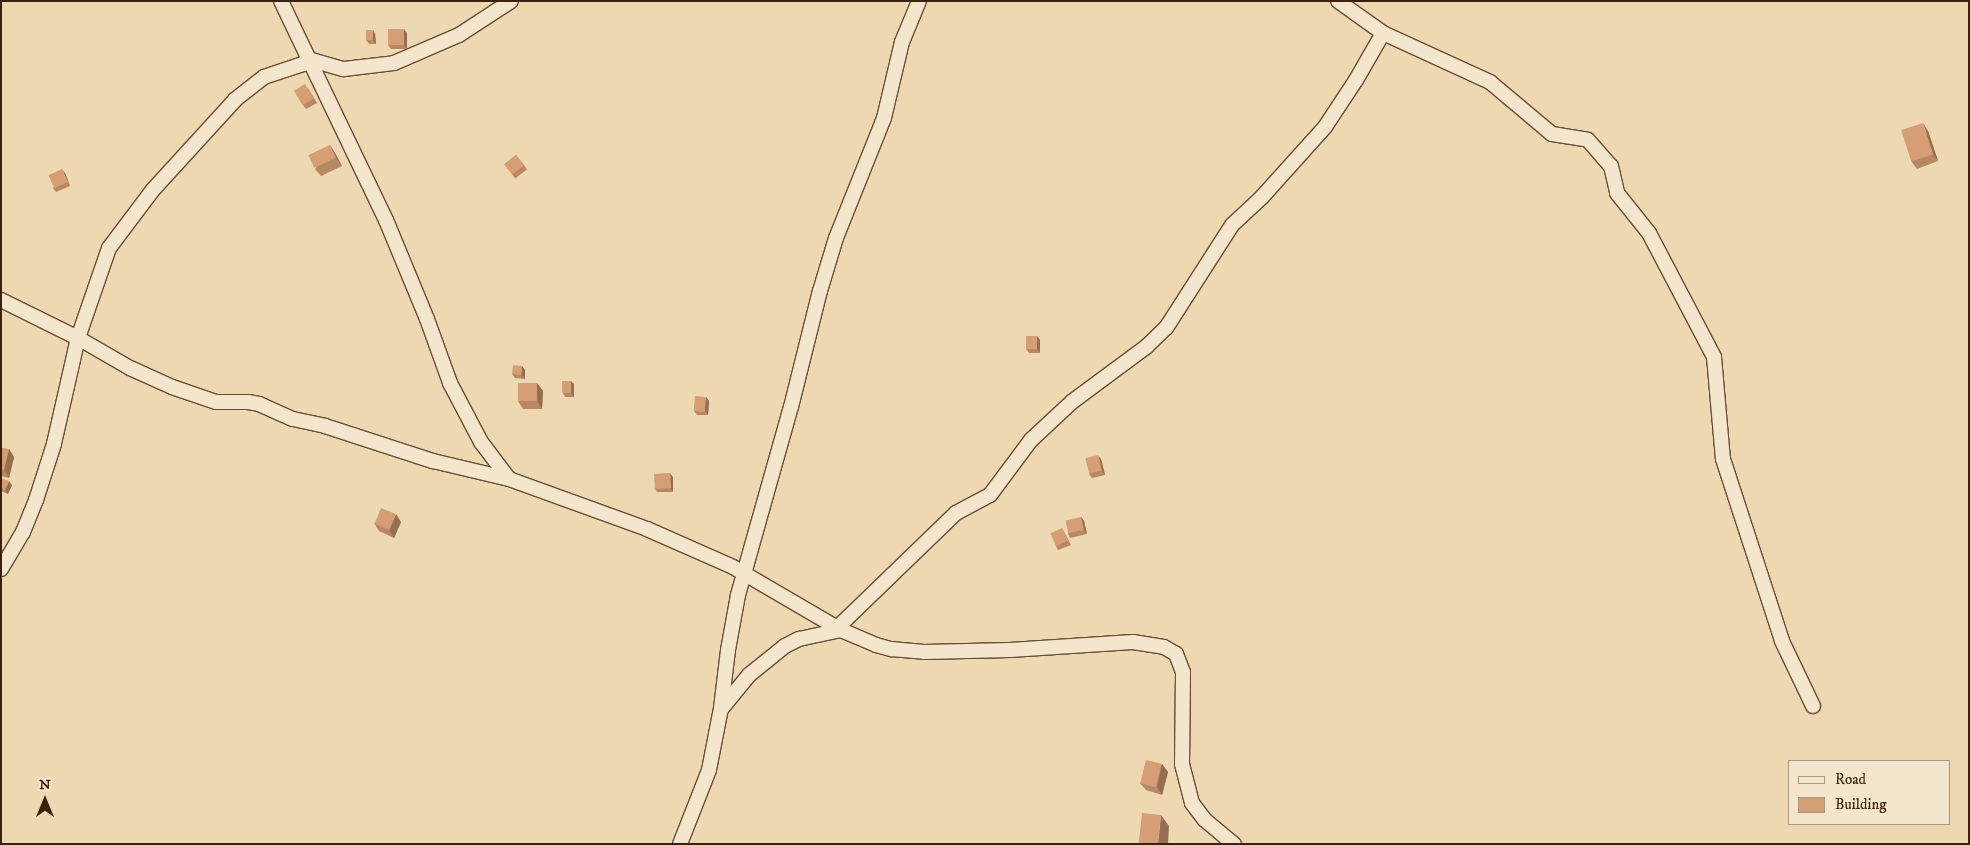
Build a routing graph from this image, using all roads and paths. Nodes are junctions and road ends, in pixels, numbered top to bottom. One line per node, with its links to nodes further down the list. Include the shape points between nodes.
1 (281, 1): 6 (street)
2 (511, 1): 6 (street, via 460,35 394,63 344,69)
3 (919, 1): 11 (street, via 902,42 884,118 836,238)
4 (1338, 1): 5 (street)
5 (1383, 33): 12 (street, via 1325,128 1262,198 1232,225 1166,328 1146,347 1073,401 1031,440 990,495 956,513); 13 (street, via 1490,82 1552,134 1588,140 1611,166 1617,193 1649,233 1714,357 1723,459 1782,641)
6 (308, 59): 8 (street, via 303,64 264,77 235,100 152,191 109,248); 9 (street, via 386,220 450,383 481,442)
7 (1, 300): 8 (street)
8 (78, 338): 9 (street, via 130,368 216,402 259,404 293,419 326,426 433,461); 10 (street, via 44,476 23,532)
9 (508, 479): 11 (street, via 647,529)
10 (2, 568)
11 (744, 572): 12 (street); 14 (street, via 728,650)
12 (840, 628): 14 (street, via 784,646 749,675); 16 (street, via 884,647 924,652 1133,642 1164,647 1176,654 1183,672 1182,764 1192,803)
13 (1813, 706)
14 (721, 708): 15 (street, via 709,770)
15 (680, 844)
16 (1234, 844)

